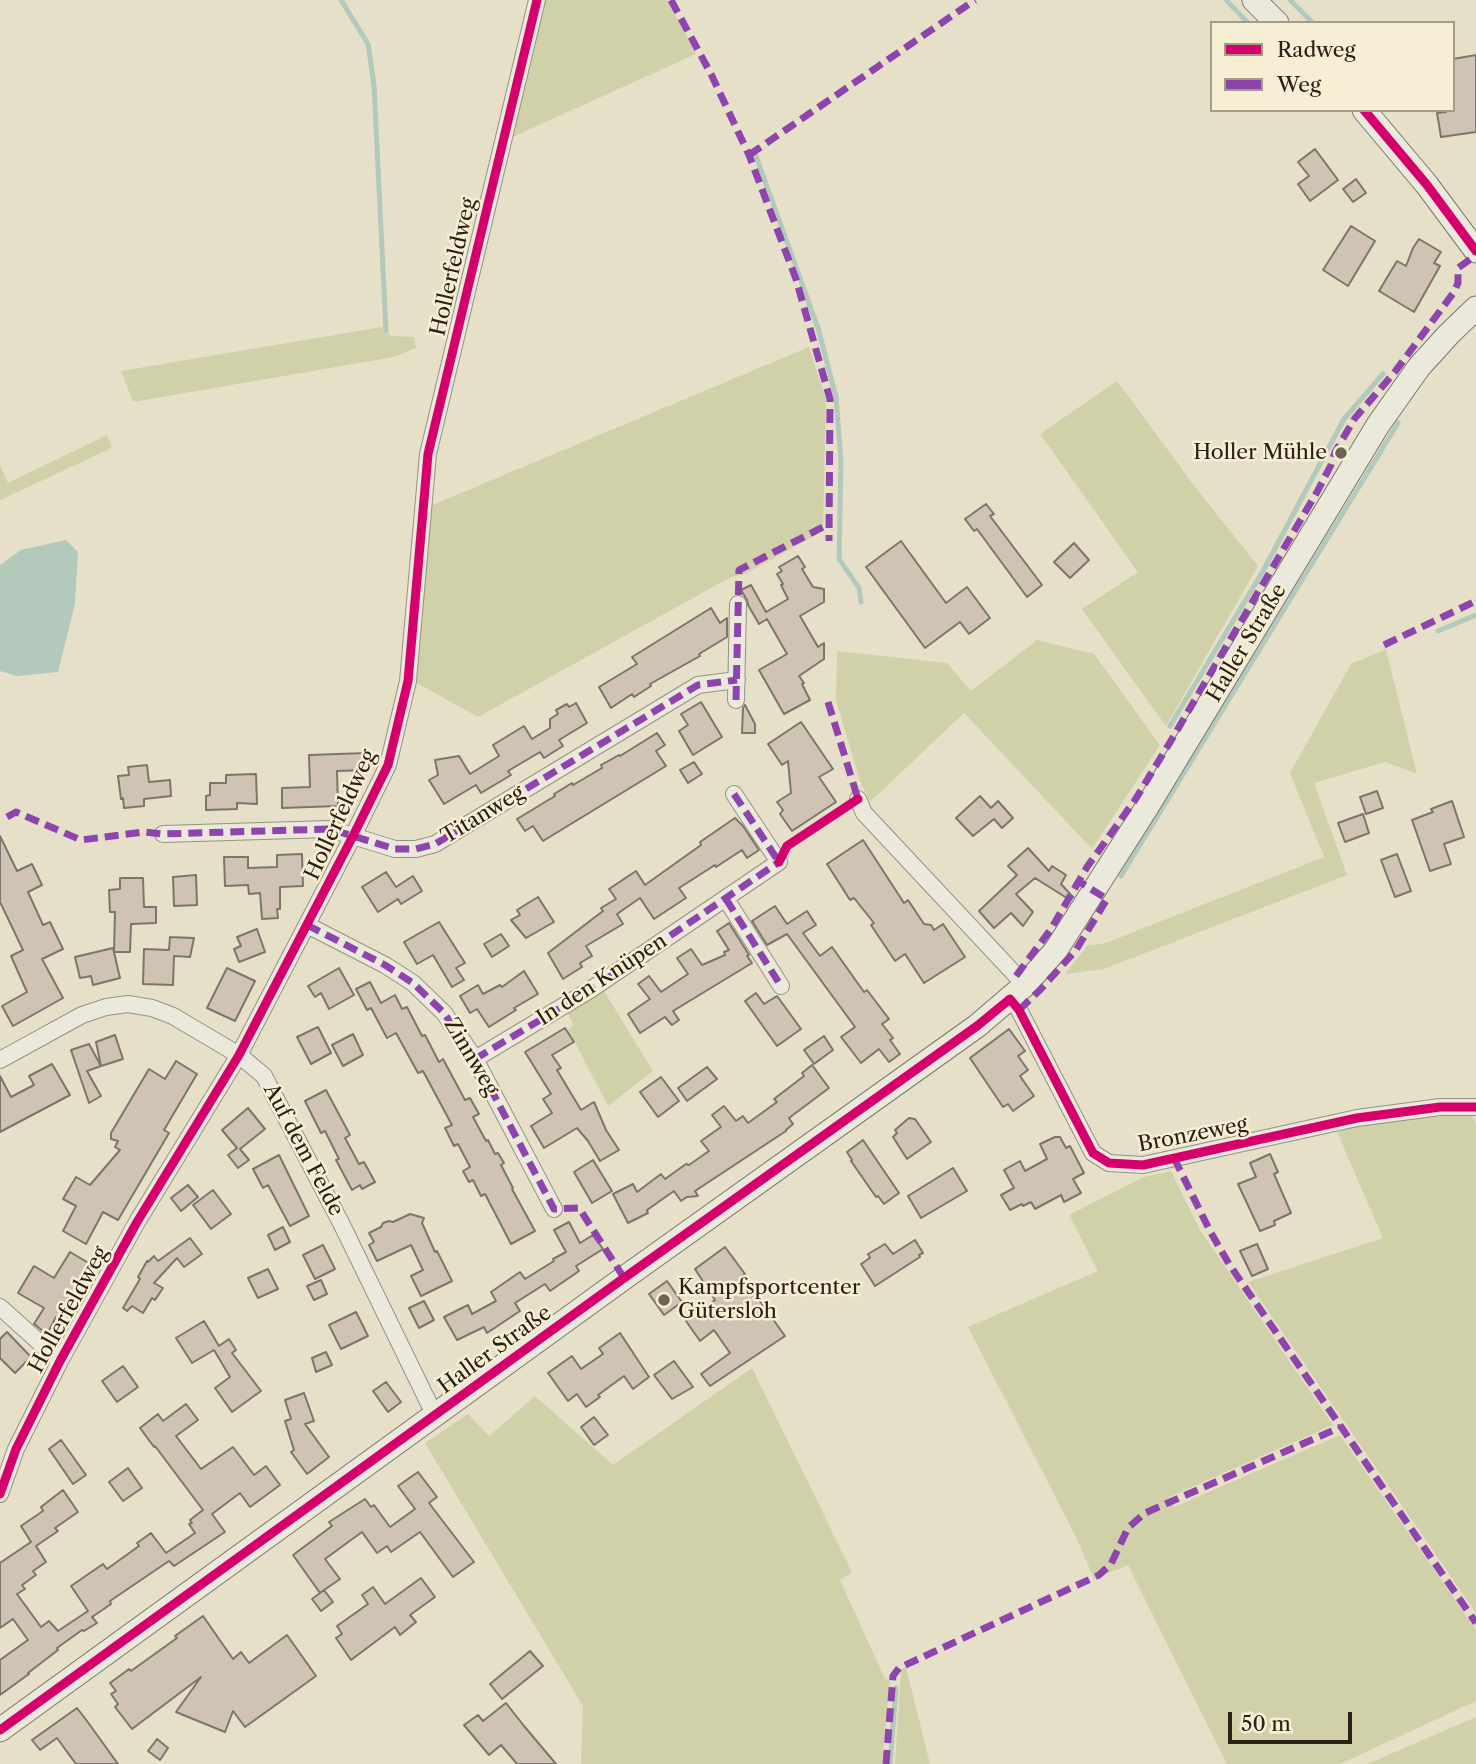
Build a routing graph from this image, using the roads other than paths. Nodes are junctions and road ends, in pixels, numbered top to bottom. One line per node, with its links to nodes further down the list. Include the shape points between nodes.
1 (537, 0): 13 (street, Hollerfeldweg, via 428,454 408,681 388,765)
2 (1254, 0): 3 (street)
3 (1275, 21)
4 (1366, 112): 5 (street)
5 (1476, 251)
6 (1476, 307): 17 (street, Haller Straße, via 1419,367 1378,425 1147,807 1056,950)
7 (738, 604): 8 (street)
8 (737, 680): 9 (street); 13 (street, Titanweg, via 698,685 435,844 395,849)
9 (736, 700)
10 (734, 794): 14 (street, In den Knüpen, via 779,862)
11 (858, 799): 17 (street, via 864,813)
12 (163, 834): 13 (street, Titanweg, via 330,829)
13 (353, 836): 15 (street, Hollerfeldweg)
14 (726, 899): 16 (street); 20 (street, In den Knüpen, via 590,990)
15 (307, 925): 19 (street, Hollerfeldweg); 20 (street, Zinnweg, via 413,983 444,1013)
16 (782, 986)
17 (1018, 992): 21 (street, Bronzeweg, via 1018,1010 1093,1153 1109,1163 1143,1165 1357,1118); 25 (street, Haller Straße)
18 (2, 1054): 19 (street, Auf dem Felde, via 82,1015 128,1004 173,1016)
19 (239, 1055): 24 (street, Hollerfeldweg); 25 (street, Auf dem Felde, via 264,1076)
20 (475, 1059): 22 (street, Zinnweg)
21 (1476, 1107)
22 (554, 1209)
23 (0, 1307): 24 (street)
24 (60, 1361): 26 (street, Hollerfeldweg, via 16,1449)
25 (435, 1416): 27 (street, Haller Straße)
26 (0, 1494)
27 (0, 1730)

